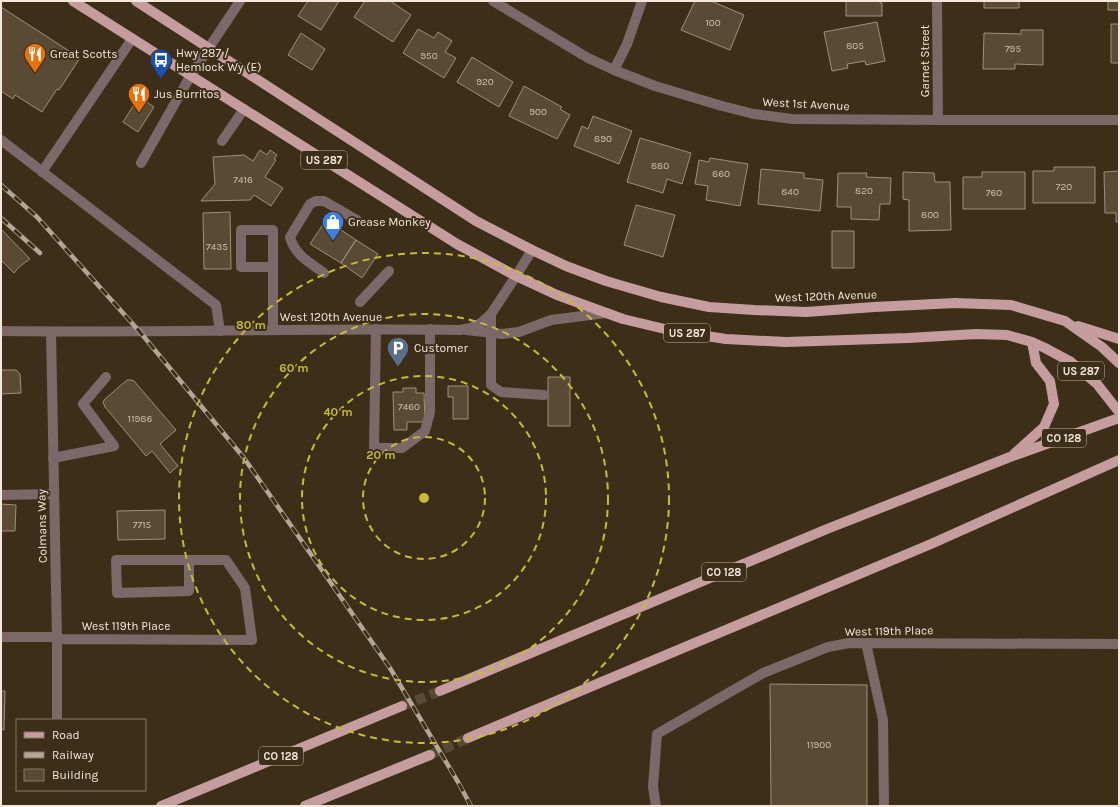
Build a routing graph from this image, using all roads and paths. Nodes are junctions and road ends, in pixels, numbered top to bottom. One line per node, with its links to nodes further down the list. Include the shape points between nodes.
1 (73, 1): 7 (main road, US 287)
2 (136, 1): 8 (main road, US 287)
3 (240, 1): 8 (street)
4 (493, 1): 9 (street, West 1st Avenue, via 588,58)
5 (642, 1): 9 (street)
6 (937, 1): 12 (street, Garnet Street)
7 (132, 39): 10 (main road, US 287); 17 (street)
8 (209, 47): 10 (street); 19 (main road, US 287, via 476,221)
9 (614, 70): 12 (street, West 1st Avenue, via 655,86 754,114 792,119)
10 (191, 75): 11 (main road, US 287); 16 (street)
11 (244, 109): 15 (street); 23 (main road, US 287, via 457,244)
12 (938, 120): 13 (street, West 1st Avenue)
13 (1119, 120)
14 (1, 140): 17 (street)
15 (222, 141)
16 (140, 163)
17 (42, 172): 29 (street, via 216,305)
18 (358, 220): 22 (street, via 324,201 310,204 290,237 297,252)
19 (532, 250): 23 (street, West 120th Avenue); 27 (main road, West 120th Avenue / US 287, via 606,281 661,297 710,307 806,312 955,303 1011,305)
20 (273, 267): 20 (street, via 273,230 241,230 241,267); 30 (street)
21 (389, 271): 24 (street)
22 (324, 273)
23 (516, 276): 25 (main road, US 287, via 557,295); 26 (street, West 120th Avenue)
24 (360, 302)
25 (606, 312): 35 (street, via 551,320 519,332); 37 (main road, US 287, via 623,319 726,339 786,342 976,334 1007,335)
26 (491, 314): 32 (street, West 120th Avenue, via 481,323); 35 (street)
27 (1065, 321): 36 (main road, US 287); 38 (main road, West 120th Avenue, via 1102,347)
28 (376, 329): 30 (street, West 120th Avenue); 31 (street, West 120th Avenue); 31 (street, via 374,448 402,448 425,431 430,412)
29 (220, 330): 30 (street, West 120th Avenue); 34 (street, West 120th Avenue)
30 (274, 330)
31 (430, 330): 32 (street, West 120th Avenue)
32 (460, 330): 35 (street)
33 (1, 331): 34 (street, West 120th Avenue)
34 (51, 332): 44 (street, Colmans Way)
35 (491, 333): 40 (street, via 491,385 501,392)
36 (1119, 339)
37 (1032, 342): 41 (main road, US 287, via 1071,362 1097,384); 43 (main road, via 1036,363 1050,381 1054,404 1044,427)
38 (1119, 363)
39 (106, 377): 44 (street, via 83,404 114,446)
40 (544, 395)
41 (1119, 412)
42 (1119, 418): 43 (main road, CO 128)
43 (1010, 457): 53 (main road, CO 128, via 828,529)
44 (53, 458): 46 (street, Colmans Way)
45 (1119, 460): 56 (main road, via 931,544)
46 (54, 494): 47 (street); 50 (street, Colmans Way)
47 (1, 495)
48 (190, 560): 48 (street, via 116,560 117,593 189,591); 50 (street, West 119th Place, via 226,560 245,588 252,640)
49 (1, 637): 50 (street, West 119th Place)
50 (57, 639): 55 (street, Colmans Way)
51 (866, 643): 52 (street, West 119th Place); 60 (street, West 119th Place, via 828,647 763,673 657,734 654,787); 61 (street, via 883,720)
52 (1119, 644)
53 (440, 691)
54 (402, 706): 58 (main road, CO 128)
55 (57, 719)
56 (468, 738)
57 (430, 755): 59 (main road)
58 (161, 806)
59 (304, 806)
60 (656, 806)
61 (884, 806)

